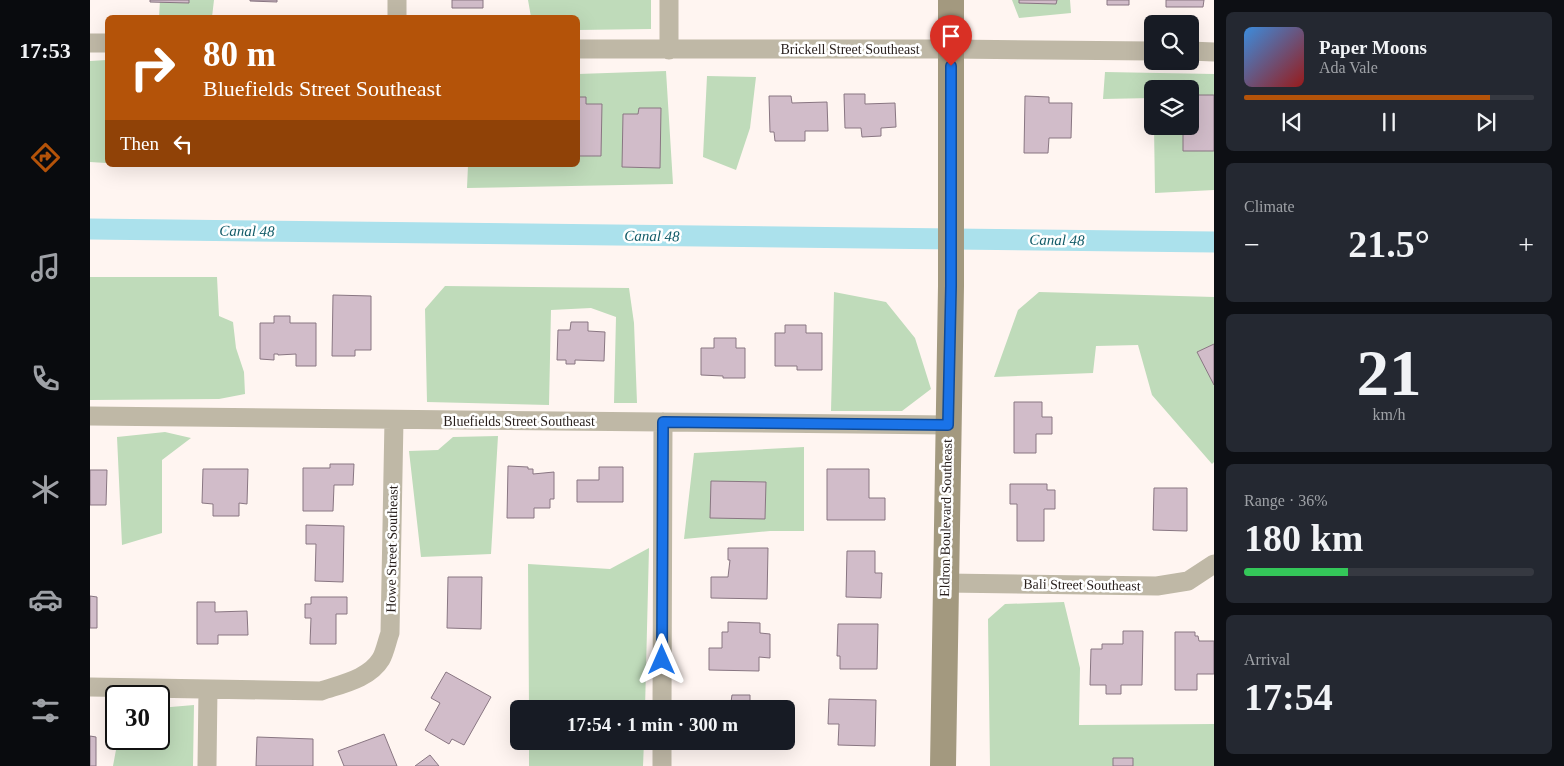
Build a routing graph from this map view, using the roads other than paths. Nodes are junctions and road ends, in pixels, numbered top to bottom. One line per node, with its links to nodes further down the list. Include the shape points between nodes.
1 (398, 0): 4 (street)
2 (669, 0): 9 (street)
3 (951, 0): 8 (street, Eldron Boulevard Southeast)
4 (397, 15)
5 (90, 43): 6 (street)
6 (105, 43)
7 (580, 49): 9 (street, Brickell Street Southeast)
8 (951, 49): 9 (street, Brickell Street Southeast); 10 (street, Brickell Street Southeast); 16 (street, Eldron Boulevard Southeast)
9 (669, 50)
10 (1144, 51)
11 (1199, 52): 12 (street)
12 (1214, 52)
13 (90, 416): 14 (street, Bluefields Street Southeast)
14 (394, 420): 15 (street, Bluefields Street Southeast); 20 (street, Howe Street Southeast, via 390,633 381,660 369,672 321,691)
15 (663, 422): 16 (street, Bluefields Street Southeast); 21 (street)
16 (948, 425): 18 (street, Eldron Boulevard Southeast)
17 (1214, 564): 18 (street, Bali Street Southeast, via 1188,581 1157,586)
18 (946, 583): 25 (street, Eldron Boulevard Southeast)
19 (90, 687): 20 (street)
20 (208, 689): 23 (street)
21 (662, 700)
22 (662, 750): 24 (street)
23 (207, 766)
24 (662, 766)
25 (943, 766)

